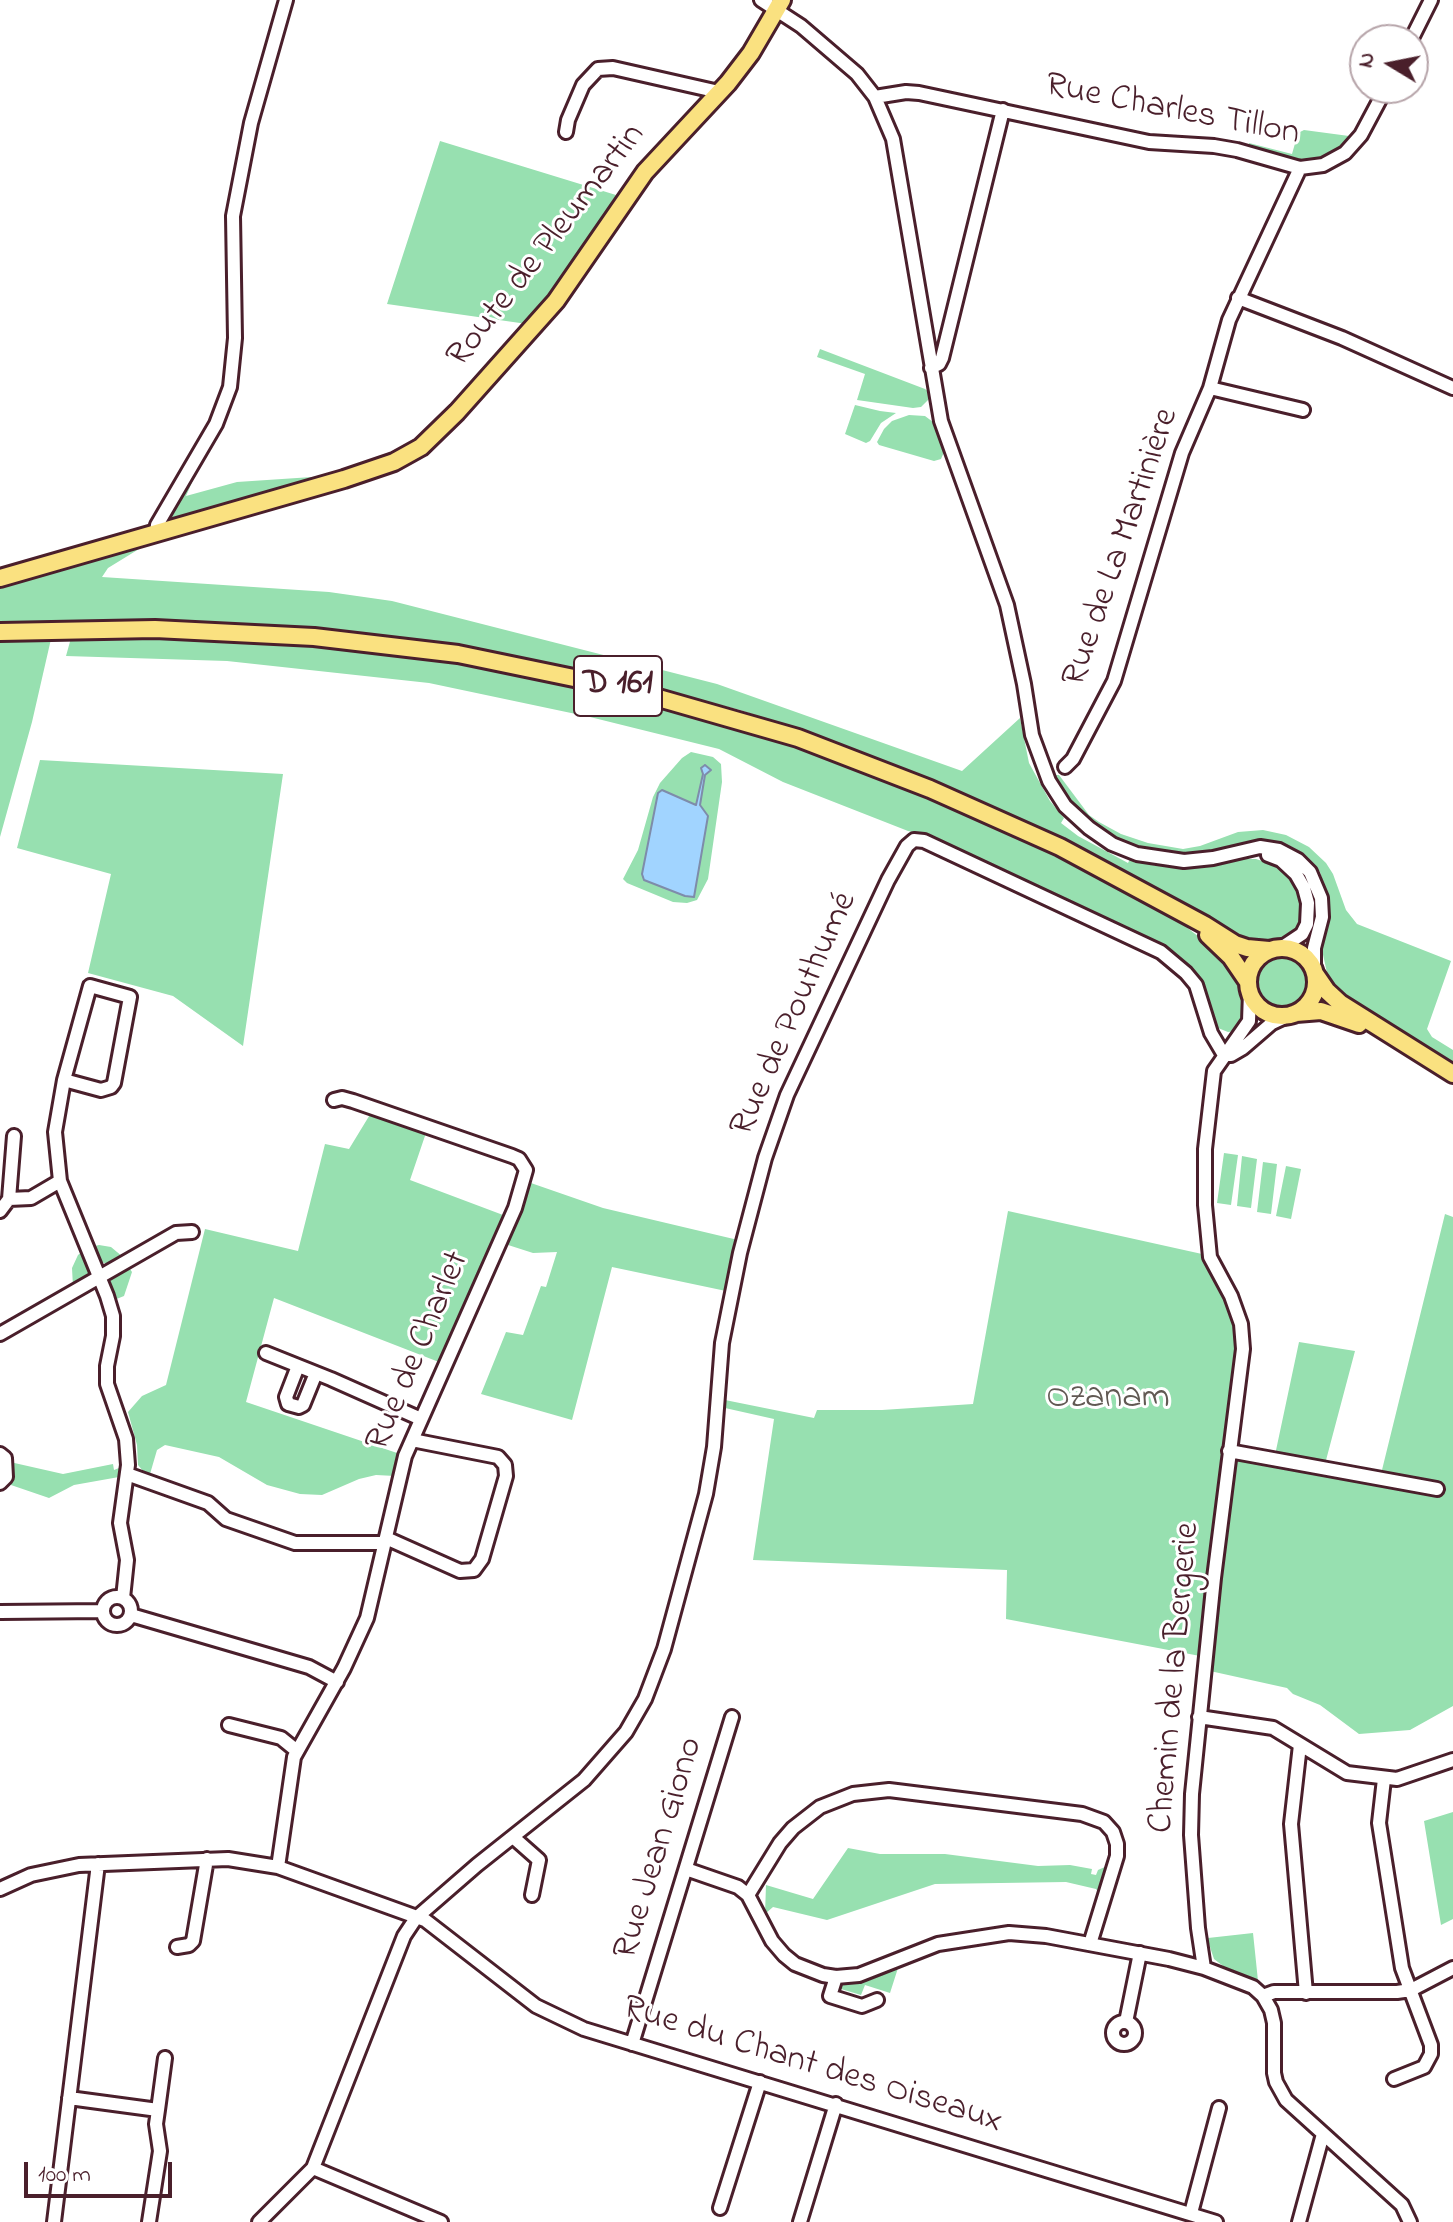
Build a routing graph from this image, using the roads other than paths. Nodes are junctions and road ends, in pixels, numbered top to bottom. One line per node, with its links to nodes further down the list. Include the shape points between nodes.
1 (286, 0): 17 (street, via 251,123 233,216 235,338 230,387 216,424)
2 (761, 0): 4 (street)
3 (1431, 0): 5 (street)
4 (779, 6): 6 (main road, Route de Pleumartin); 7 (street, via 834,52)
5 (1419, 24)
6 (719, 92): 10 (street, via 598,69 583,85); 17 (main road, Route de Pleumartin, via 645,172 556,301 421,447 366,472)
7 (875, 97): 9 (street, Rue Charles Tillon, via 919,93); 13 (street, via 899,159)
8 (1377, 104): 11 (street, Rue Charles Tillon, via 1345,153 1323,165)
9 (1003, 110): 11 (street, Rue Charles Tillon, via 1149,142 1237,150); 13 (street, via 942,358)
10 (566, 132)
11 (1300, 168): 12 (street, Rue de La Martinière)
12 (1238, 298): 14 (street, Rue de La Martinière); 15 (street)
13 (931, 368): 21 (street, via 947,445 1012,621 1035,748 1060,799 1098,836 1137,854 1184,861)
14 (1210, 388): 16 (street, Rue de La Martinière); 20 (street, Rue de La Martinière, via 1182,453 1114,681)
15 (1453, 388)
16 (1303, 410)
17 (156, 533): 18 (main road, Route de Pleumartin)
18 (0, 578)
19 (0, 632): 22 (main road, D 161, via 155,629 314,637 458,654 627,689 798,738 930,789 1060,847)
20 (1065, 767)
21 (1245, 851): 23 (street, via 1281,860 1304,888 1307,924 1297,938); 24 (street, via 1264,847 1287,853 1316,883 1322,910)
22 (1192, 920): 23 (main road, D 161, via 1241,947); 25 (main road, D 161, via 1231,957)
23 (1275, 949): 24 (main road, via 1293,949); 25 (main road, via 1253,965)
24 (1315, 972): 26 (main road, via 1312,998); 27 (main road, via 1336,1000)
25 (1249, 987): 26 (main road, via 1262,1009); 28 (street, Chemin de la Bergerie, via 1249,1021)
26 (1291, 1015): 27 (main road, via 1327,1012); 28 (street)
27 (1399, 1042): 29 (main road)
28 (1224, 1055): 44 (street, Chemin de la Bergerie, via 1214,1071 1205,1184 1210,1257 1241,1324 1243,1349); 62 (street, Rue de Pouthumé, via 1196,985 1161,952 924,841 910,842 787,1095 765,1158 722,1343 706,1494 650,1686 626,1732 600,1763)
29 (1453, 1074)
30 (64, 1080): 30 (street, via 90,986 130,997 111,1087 101,1090); 33 (street, via 55,1132)
31 (334, 1100): 42 (street, Rue de Charlet, via 353,1101 503,1153 525,1167 515,1208)
32 (14, 1136): 34 (street)
33 (60, 1181): 34 (street, via 31,1198); 37 (street)
34 (9, 1199): 35 (street)
35 (0, 1211)
36 (192, 1232): 37 (street, via 176,1233)
37 (99, 1277): 38 (street); 46 (street, via 114,1322 107,1384 126,1439)
38 (0, 1334)
39 (266, 1353): 40 (street)
40 (298, 1366): 41 (street); 41 (street, via 288,1404 303,1405)
41 (316, 1373): 42 (street)
42 (421, 1419): 43 (street, Rue de Charlet)
43 (412, 1440): 49 (street, Rue de Charlet); 49 (street, via 498,1457 506,1476 482,1559 474,1570 464,1572)
44 (1229, 1451): 48 (street); 56 (street, Chemin de la Bergerie)
45 (0, 1454): 47 (street, via 6,1477)
46 (127, 1474): 49 (street, via 208,1503 226,1519 295,1543); 50 (street, via 120,1523 127,1563)
47 (0, 1483)
48 (1437, 1489)
49 (385, 1541): 54 (street, Rue de Charlet, via 369,1611)
50 (123, 1598): 51 (street, via 110,1599); 53 (street)
51 (103, 1611): 52 (street); 53 (street, via 117,1626)
52 (0, 1612)
53 (131, 1615): 54 (street, via 309,1667)
54 (337, 1682): 59 (street, Rue de Charlet)
55 (732, 1717): 66 (street, Rue Jean Giono)
56 (1199, 1717): 58 (street, via 1273,1728); 74 (street, Chemin de la Bergerie, via 1191,1835)
57 (229, 1725): 59 (street, via 281,1738)
58 (1300, 1745): 61 (street, via 1347,1773); 78 (street, via 1291,1824)
59 (297, 1751): 65 (street, Rue de Charlet)
60 (1453, 1760): 61 (street)
61 (1384, 1779): 77 (street, via 1379,1823 1402,1968)
62 (513, 1837): 68 (street, via 539,1860); 70 (street, Rue de Pouthumé)
63 (207, 1859): 64 (street, Rue du Chant des Oiseaux); 65 (street, Rue du Chant des Oiseaux); 72 (street, via 193,1941)
64 (98, 1864): 67 (street, Rue du Chant des Oiseaux, via 46,1871); 86 (street)
65 (278, 1867): 70 (street, Rue du Chant des Oiseaux)
66 (686, 1869): 69 (street, via 727,1881); 82 (street, Rue Jean Giono)
67 (0, 1889)
68 (532, 1895)
69 (748, 1895): 71 (street, via 793,1828 820,1807 853,1794 889,1790 1082,1814 1104,1822 1117,1844); 76 (street, via 784,1955 810,1971)
70 (416, 1918): 82 (street, Rue du Chant des Oiseaux, via 436,1927 549,2014); 91 (street, via 404,1936)
71 (1090, 1944): 73 (street); 76 (street, via 1028,1934 986,1935 938,1944 859,1975)
72 (177, 1947)
73 (1140, 1953): 74 (street); 81 (street)
74 (1204, 1968): 79 (street)
75 (1453, 1968): 77 (street)
76 (836, 1977): 80 (street, via 830,1996 862,2006)
77 (1411, 1990): 78 (street); 84 (street, via 1431,2054 1424,2067)
78 (1306, 1993): 79 (street)
79 (1263, 1996): 90 (street, via 1274,2023 1276,2082 1286,2100)
80 (877, 2000)
81 (1126, 2022)
82 (632, 2044): 85 (street, Rue du Chant des Oiseaux)
83 (165, 2058): 89 (street)
84 (1394, 2079)
85 (760, 2082): 87 (street, Rue du Chant des Oiseaux); 92 (street)
86 (69, 2098): 89 (street); 94 (street)
87 (836, 2104): 93 (street, Rue du Chant des Oiseaux); 98 (street)
88 (1219, 2108): 93 (street)
89 (158, 2110): 95 (street, via 160,2151)
90 (1323, 2134): 100 (street); 101 (street, via 1402,2205)
91 (313, 2168): 96 (street); 97 (street)
92 (720, 2208)
93 (1191, 2213): 99 (street, Rue du Chant des Oiseaux)
94 (54, 2222)
95 (149, 2222)
96 (259, 2222)
97 (441, 2222)
98 (800, 2222)
99 (1216, 2222)
100 (1299, 2222)
101 (1410, 2222)

